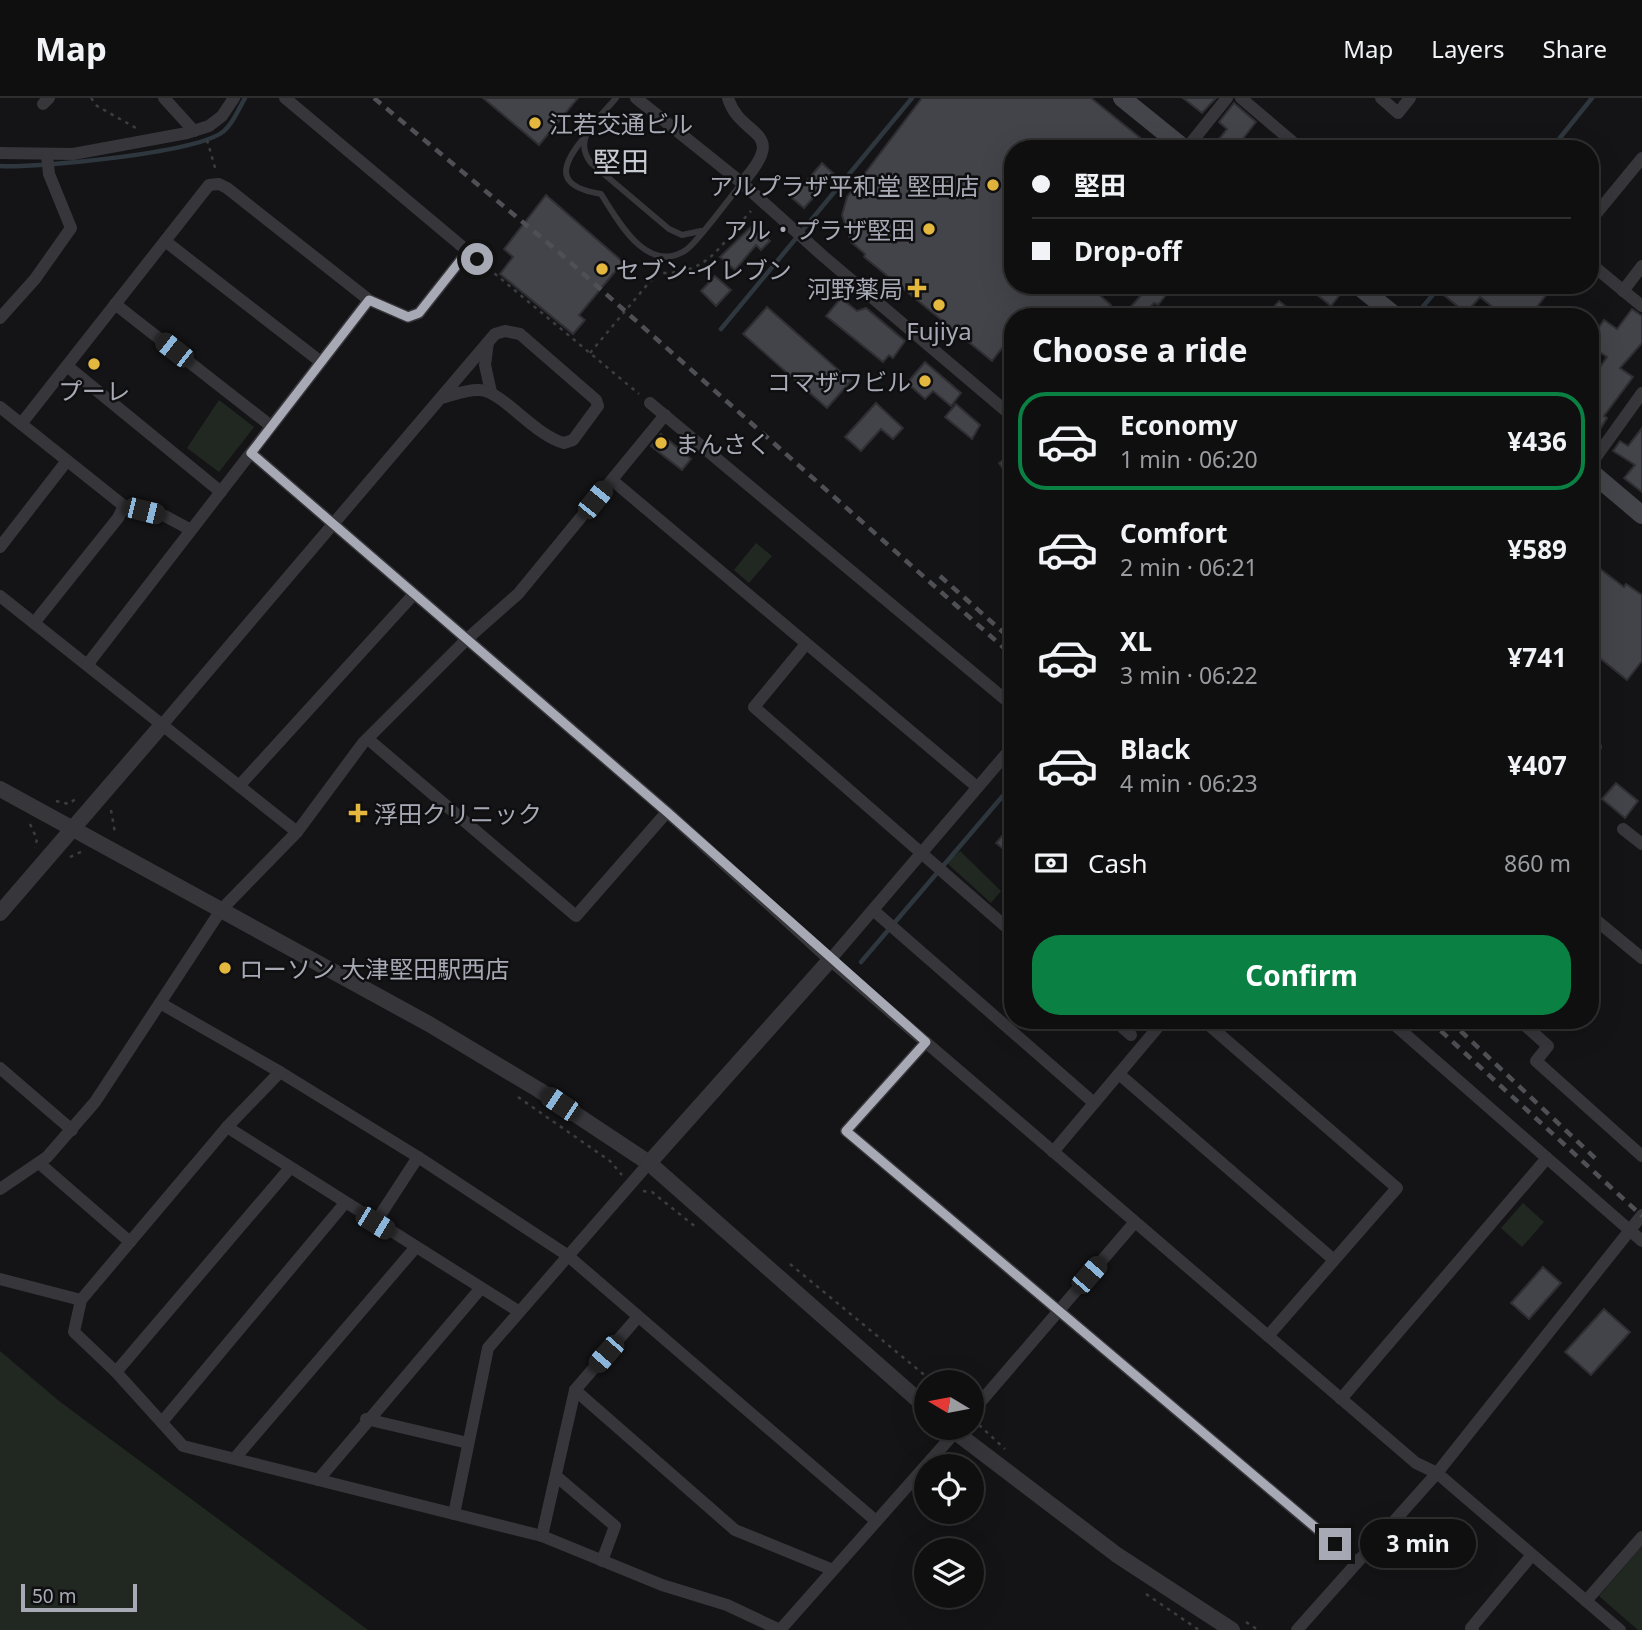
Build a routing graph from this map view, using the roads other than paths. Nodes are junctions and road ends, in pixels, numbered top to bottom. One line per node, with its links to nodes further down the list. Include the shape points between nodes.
1 (164, 98): 12 (street)
2 (234, 98): 12 (street, via 222,116)
3 (285, 98): 30 (street, via 473,255 419,313 408,317)
4 (616, 98): 13 (lane)
5 (636, 98): 21 (street)
6 (1122, 98): 14 (main road)
7 (1227, 98): 15 (street)
8 (1241, 98): 16 (street)
9 (1381, 98): 10 (street, via 1398,113)
10 (1410, 98)
11 (727, 101): 21 (street, via 757,132 763,147 761,161)
12 (194, 131): 18 (street)
13 (583, 139): 20 (lane, via 582,151); 22 (lane, via 567,159 565,170 570,183 582,191)
14 (1174, 140)
15 (1192, 140)
16 (1290, 140)
17 (0, 153): 18 (street)
18 (47, 155): 34 (street, via 49,174 71,228)
19 (1642, 158): 23 (street)
20 (611, 180): 22 (lane); 24 (lane, via 669,229 682,235)
21 (742, 183): 24 (lane); 43 (street)
22 (601, 194): 24 (lane, via 622,228 652,254 668,256 686,250)
23 (1599, 210)
24 (701, 231)
25 (165, 241): 30 (street, via 209,185 219,184); 31 (street); 36 (street)
26 (1642, 266): 28 (street)
27 (1599, 271): 28 (street)
28 (1623, 291): 32 (street)
29 (1366, 294): 33 (main road)
30 (369, 300): 36 (street)
31 (115, 304): 37 (street); 46 (street)
32 (1642, 306)
33 (1381, 308)
34 (0, 317)
35 (488, 342): 38 (street, via 485,365); 38 (street, via 505,331 520,334 598,406 573,440 564,443 540,433); 40 (street)
36 (321, 362): 46 (street)
37 (67, 366): 45 (street); 52 (street)
38 (491, 392): 40 (street)
39 (1642, 393): 48 (street)
40 (442, 398): 55 (street)
41 (650, 402): 44 (street)
42 (0, 407): 45 (street)
43 (1004, 409)
44 (665, 415): 51 (street); 64 (street)
45 (21, 424): 49 (street)
46 (271, 426): 47 (street)
47 (251, 453): 52 (street); 55 (street)
48 (1599, 453)
49 (66, 462): 53 (street); 57 (street)
50 (1599, 479): 54 (main road)
51 (612, 480): 61 (street, via 518,594); 62 (street)
52 (220, 492): 56 (street)
53 (124, 506): 56 (street, via 164,516); 60 (street)
54 (1642, 514)
55 (333, 524): 58 (street); 65 (street)
56 (191, 530): 63 (street)
57 (3, 538)
58 (414, 594): 61 (street); 68 (street)
59 (0, 596): 60 (street)
60 (34, 623): 63 (street)
61 (467, 639): 66 (street); 71 (street)
62 (806, 644): 69 (street); 76 (street, via 754,707)
63 (87, 665): 65 (street)
64 (1004, 698)
65 (162, 725): 68 (street); 72 (street)
66 (368, 739): 71 (street, via 576,916); 74 (street)
67 (1004, 756): 69 (street)
68 (239, 786): 74 (street)
69 (977, 787): 76 (street)
70 (0, 789): 72 (street)
71 (667, 812): 83 (street)
72 (72, 828): 77 (street); 79 (street)
73 (1623, 829): 75 (street)
74 (296, 832): 77 (street)
75 (1642, 844)
76 (920, 854): 78 (street); 81 (street)
77 (221, 909): 84 (street); 105 (street, via 429,1024)
78 (873, 909): 83 (street); 85 (street)
79 (0, 913)
80 (1599, 923): 82 (street)
81 (1004, 925)
82 (1642, 958)
83 (830, 960): 93 (street); 105 (street)
84 (160, 1003): 95 (street); 99 (street)
85 (1004, 1024)
86 (1010, 1029): 97 (street)
87 (1124, 1029): 92 (street)
88 (1156, 1029): 96 (street)
89 (1213, 1029): 117 (street, via 1397,1188)
90 (1400, 1029): 103 (street)
91 (1529, 1029): 101 (street, via 1548,1046 1536,1061)
92 (1131, 1035)
93 (926, 1042): 100 (street); 121 (street, via 846,1131)
94 (0, 1068): 99 (street)
95 (280, 1072): 98 (street); 102 (street)
96 (1119, 1074): 97 (street); 117 (street)
97 (1094, 1103): 100 (street)
98 (227, 1127): 106 (street); 114 (street)
99 (72, 1130): 104 (street)
100 (1053, 1152): 110 (street)
101 (1642, 1156)
102 (418, 1157): 111 (street); 116 (street)
103 (1547, 1158): 112 (street); 129 (street)
104 (39, 1163): 107 (street); 114 (street)
105 (649, 1163): 116 (street); 127 (street)
106 (290, 1168): 108 (street); 125 (street)
107 (0, 1189)
108 (345, 1203): 111 (street); 131 (street)
109 (1642, 1215): 112 (street)
110 (1135, 1222): 121 (street); 124 (street)
111 (375, 1223): 115 (street)
112 (1630, 1230): 113 (street); 136 (street)
113 (1642, 1241)
114 (130, 1242): 120 (street)
115 (416, 1247): 119 (street); 135 (street)
116 (567, 1255): 122 (street); 123 (street)
117 (1334, 1261): 124 (street)
118 (0, 1279): 120 (street)
119 (481, 1288): 122 (street); 130 (street)
120 (81, 1300): 125 (street, via 74,1332)
121 (1058, 1310): 128 (street); 145 (street)
122 (518, 1311): 134 (street, via 488,1348)
123 (637, 1318): 126 (street); 140 (street)
124 (1268, 1336): 129 (street)
125 (116, 1373): 131 (street)
126 (575, 1390): 137 (street); 146 (street, via 735,1530)
127 (914, 1396)
128 (984, 1398)
129 (1341, 1399): 136 (street, via 1416,1463)
130 (366, 1419): 134 (street); 138 (street)
131 (162, 1422): 135 (street, via 183,1446)
132 (946, 1440): 140 (street)
133 (968, 1440): 148 (street, via 1117,1555)
134 (468, 1443): 139 (street)
135 (234, 1458): 138 (street)
136 (1437, 1473): 143 (street); 145 (street)
137 (556, 1476): 141 (street); 144 (street, via 615,1526)
138 (318, 1480): 139 (street)
139 (454, 1514): 141 (street)
140 (876, 1521): 146 (street)
141 (542, 1536): 144 (street)
142 (1642, 1537): 147 (street)
143 (1532, 1555): 147 (street); 150 (street)
144 (602, 1561): 146 (street, via 727,1605 780,1630)
145 (1356, 1562): 149 (street)
146 (833, 1570)
147 (1586, 1601): 151 (street)
148 (1234, 1623)
149 (1297, 1630)
150 (1473, 1630)
151 (1620, 1630)

